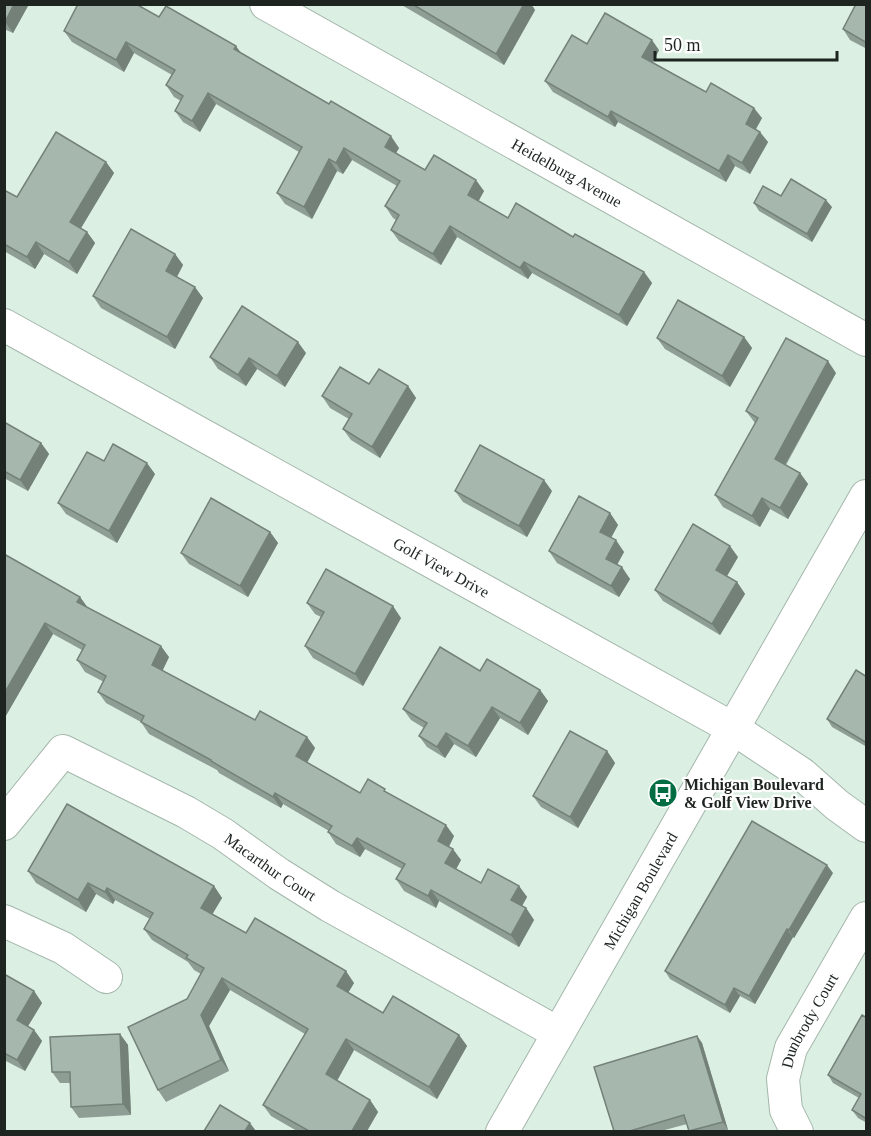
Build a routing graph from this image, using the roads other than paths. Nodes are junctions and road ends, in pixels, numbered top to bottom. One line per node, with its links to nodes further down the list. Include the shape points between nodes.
1 (266, 4): 3 (street, Heidelburg Avenue)
2 (4, 325): 5 (street, Golf View Drive)
3 (867, 340)
4 (867, 496): 5 (street, Michigan Boulevard)
5 (734, 729): 7 (street, Golf View Drive, via 802,774); 11 (street, Michigan Boulevard)
6 (4, 824): 11 (street, Macarthur Court, via 63,751 186,812 330,906)
7 (867, 826)
8 (867, 918): 13 (street, Dunbrody Court, via 791,1048 783,1079 786,1110)
9 (4, 921): 10 (street, via 63,948)
10 (106, 977)
11 (558, 1033): 12 (street, Michigan Boulevard)
12 (502, 1131)
13 (796, 1131)

